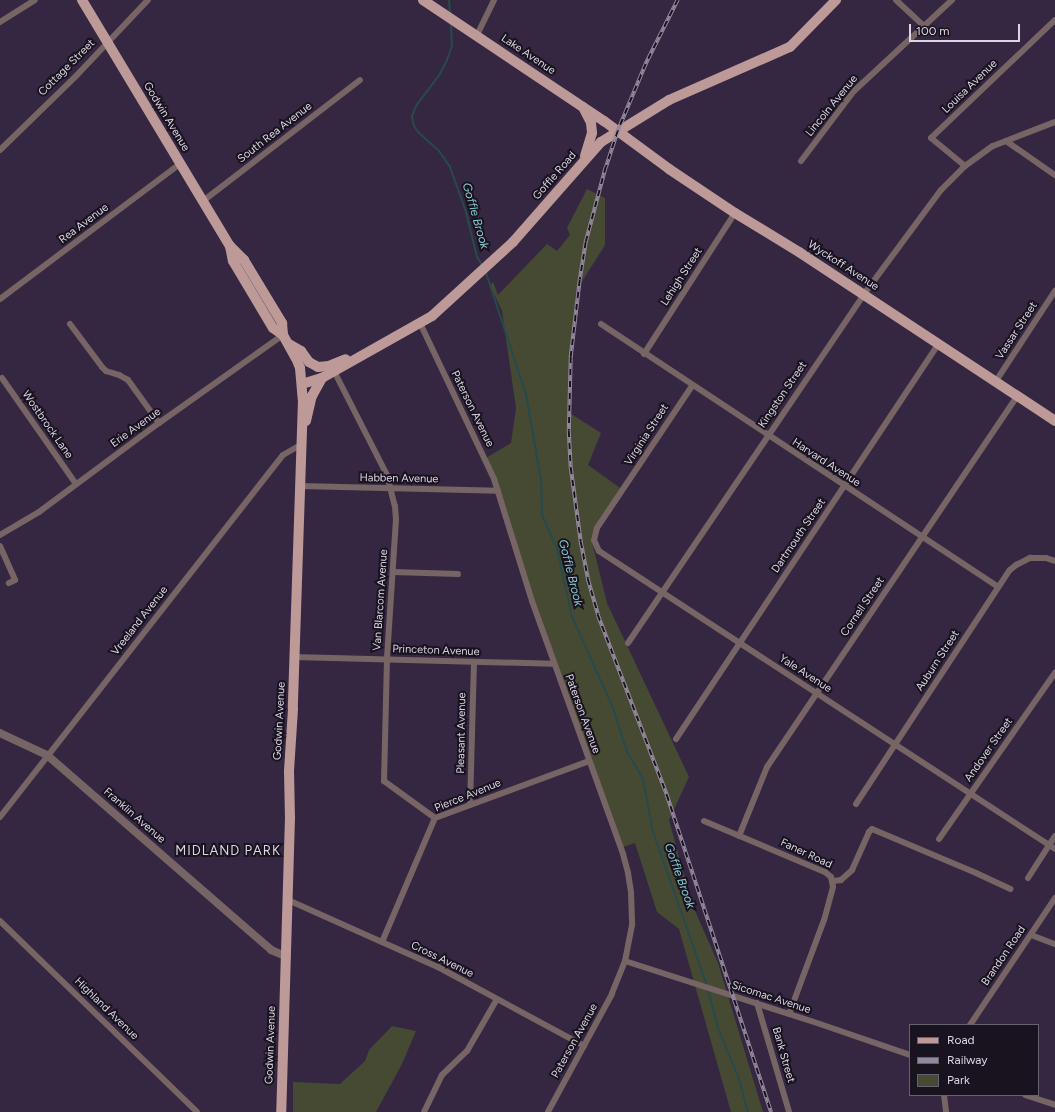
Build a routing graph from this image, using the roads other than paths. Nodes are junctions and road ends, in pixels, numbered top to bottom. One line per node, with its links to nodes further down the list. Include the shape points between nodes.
1 (34, 0): 10 (street)
2 (82, 0): 13 (main road, Godwin Avenue)
3 (148, 0): 13 (street, Cottage Street)
4 (424, 0): 12 (main road, Lake Avenue)
5 (494, 0): 12 (street)
6 (836, 0): 17 (main road, Goffle Road, via 790,47 670,100)
7 (896, 0): 11 (street)
8 (952, 0): 11 (street, Lincoln Avenue)
9 (1055, 20): 23 (street, Louisa Avenue, via 931,138)
10 (0, 22)
11 (924, 26): 20 (street, Lincoln Avenue, via 854,91)
12 (477, 34): 15 (main road, Lake Avenue)
13 (107, 42): 19 (street, Cottage Street); 22 (main road, Godwin Avenue)
14 (360, 80): 25 (street, South Rea Avenue)
15 (583, 107): 17 (main road, Lake Avenue); 21 (main road, via 592,133)
16 (1055, 122): 18 (street, Kingston Street)
17 (618, 131): 21 (main road, Goffle Road, via 601,142); 26 (main road, Wyckoff Avenue, via 654,159)
18 (1006, 141): 23 (street, Kingston Street, via 993,146); 24 (street)
19 (0, 150)
20 (801, 161)
21 (584, 162): 30 (main road, Goffle Road, via 513,242 432,316)
22 (180, 164): 25 (main road, Godwin Avenue); 29 (street, Rea Avenue)
23 (965, 166): 28 (street, Kingston Street, via 941,190)
24 (1055, 175)
25 (203, 201): 33 (main road, Godwin Avenue, via 230,246 233,261 273,328)
26 (735, 213): 28 (main road, Wyckoff Avenue); 35 (street, Lehigh Street)
27 (1055, 291): 40 (street, Vassar Street)
28 (864, 294): 34 (main road, Wyckoff Avenue); 47 (street, Kingston Street)
29 (0, 299)
30 (420, 323): 36 (main road, Goffle Road); 53 (street, Paterson Avenue, via 484,456)
31 (70, 324): 45 (street, via 106,371 128,380)
32 (601, 324): 35 (street, Harvard Avenue)
33 (286, 339): 36 (main road, via 301,351 308,362 318,367 329,366 344,358); 41 (main road, Godwin Avenue, via 300,368); 45 (street, Erie Avenue)
34 (938, 344): 40 (main road, Wyckoff Avenue); 51 (street, Dartmouth Street)
35 (645, 353): 42 (street, Harvard Avenue)
36 (354, 361): 37 (main road, Goffle Road)
37 (334, 371): 39 (main road, Goffle Road); 52 (street, Van Blarcom Avenue, via 385,470)
38 (2, 378): 49 (street, Wostbrock Lane)
39 (322, 378): 41 (main road, Goffle Road); 46 (main road, via 312,396)
40 (996, 381): 43 (main road, Wyckoff Avenue)
41 (302, 384): 46 (main road, Godwin Avenue)
42 (692, 386): 47 (street, Harvard Avenue); 54 (street, Virginia Street)
43 (1017, 396): 44 (main road, Wyckoff Avenue); 56 (street, Cornell Street)
44 (1055, 421)
45 (159, 423): 49 (street, Erie Avenue)
46 (303, 431): 48 (main road, Godwin Avenue)
47 (768, 436): 51 (street, Harvard Avenue); 63 (street, Kingston Street)
48 (302, 444): 50 (main road, Godwin Avenue); 75 (street, Vreeland Avenue, via 283,455)
49 (76, 484): 55 (street, Erie Avenue, via 39,512)
50 (300, 486): 52 (street, Habben Avenue); 66 (main road, Godwin Avenue)
51 (844, 486): 56 (street, Harvard Avenue); 65 (street, Dartmouth Street)
52 (392, 489): 53 (street, Habben Avenue); 59 (street, Van Blarcom Avenue, via 396,519)
53 (498, 491): 69 (street, Paterson Avenue, via 509,533)
54 (620, 495): 63 (street, Yale Avenue, via 597,528 594,540 596,546 603,554)
55 (0, 535)
56 (922, 537): 62 (street, Harvard Avenue); 71 (street, Cornell Street)
57 (0, 546): 61 (street, via 15,580)
58 (1055, 561): 62 (street, Auburn Street, via 1038,557 1023,561 1010,570)
59 (393, 572): 60 (street); 67 (street, Van Blarcom Avenue)
60 (458, 574)
61 (9, 583)
62 (998, 587): 74 (street, Auburn Street)
63 (662, 593): 64 (street, Kingston Street); 65 (street, Yale Avenue)
64 (628, 642)
65 (740, 644): 71 (street, Yale Avenue); 73 (street, Dartmouth Street)
66 (294, 657): 67 (street, Princeton Avenue); 91 (main road, Godwin Avenue, via 289,770)
67 (387, 659): 68 (street, Princeton Avenue); 81 (street, Van Blarcom Avenue, via 384,781)
68 (474, 662): 69 (street, Princeton Avenue); 79 (street, Pleasant Avenue)
69 (553, 664): 76 (street, Paterson Avenue)
70 (1055, 673): 77 (street, Andover Street)
71 (817, 694): 74 (street, Yale Avenue); 83 (street, Cornell Street, via 768,767)
72 (0, 733): 75 (street, Franklin Avenue)
73 (676, 739)
74 (895, 744): 77 (street, Yale Avenue); 78 (street, Auburn Street)
75 (47, 755): 80 (street, Vreeland Avenue); 96 (street, Franklin Avenue, via 271,950)
76 (589, 761): 79 (street, Pierce Avenue); 97 (street, Paterson Avenue, via 628,873 632,925)
77 (971, 794): 85 (street, Andover Street); 86 (street, Yale Avenue)
78 (856, 804)
79 (470, 805): 81 (street, Pierce Avenue)
80 (0, 817)
81 (435, 818): 94 (street, Pierce Avenue)
82 (704, 822): 83 (street, Faner Road)
83 (739, 836): 88 (street, Faner Road, via 825,872)
84 (1055, 836): 86 (street)
85 (939, 839)
86 (1052, 847): 87 (street)
87 (1028, 878)
88 (833, 881): 89 (street, via 841,880 852,870 872,829 976,872); 100 (street, Faner Road, via 824,920)
89 (1011, 890)
90 (1055, 898): 93 (street, Brandon Road)
91 (288, 900): 94 (street, Cross Avenue); 96 (main road, Godwin Avenue)
92 (0, 921): 107 (street, Highland Avenue)
93 (1031, 935): 95 (street); 101 (street, Brandon Road)
94 (382, 942): 98 (street, Cross Avenue)
95 (1055, 944)
96 (285, 956): 108 (main road, Godwin Avenue)
97 (625, 961): 99 (street, Sicomac Avenue); 102 (street, Paterson Avenue, via 612,994)
98 (497, 999): 102 (street, Cross Avenue); 109 (street, via 467,1051 442,1075)
99 (757, 1003): 100 (street, Sicomac Avenue); 111 (street, Bank Street)
100 (789, 1014): 103 (street, Sicomac Avenue)
101 (971, 1024)
102 (584, 1046): 110 (street, Paterson Avenue)
103 (909, 1055)
104 (944, 1096): 112 (street)
105 (1028, 1096): 106 (street)
106 (1055, 1105)
107 (197, 1112)
108 (281, 1112)
109 (424, 1112)
110 (548, 1112)
111 (789, 1112)
112 (946, 1112)

